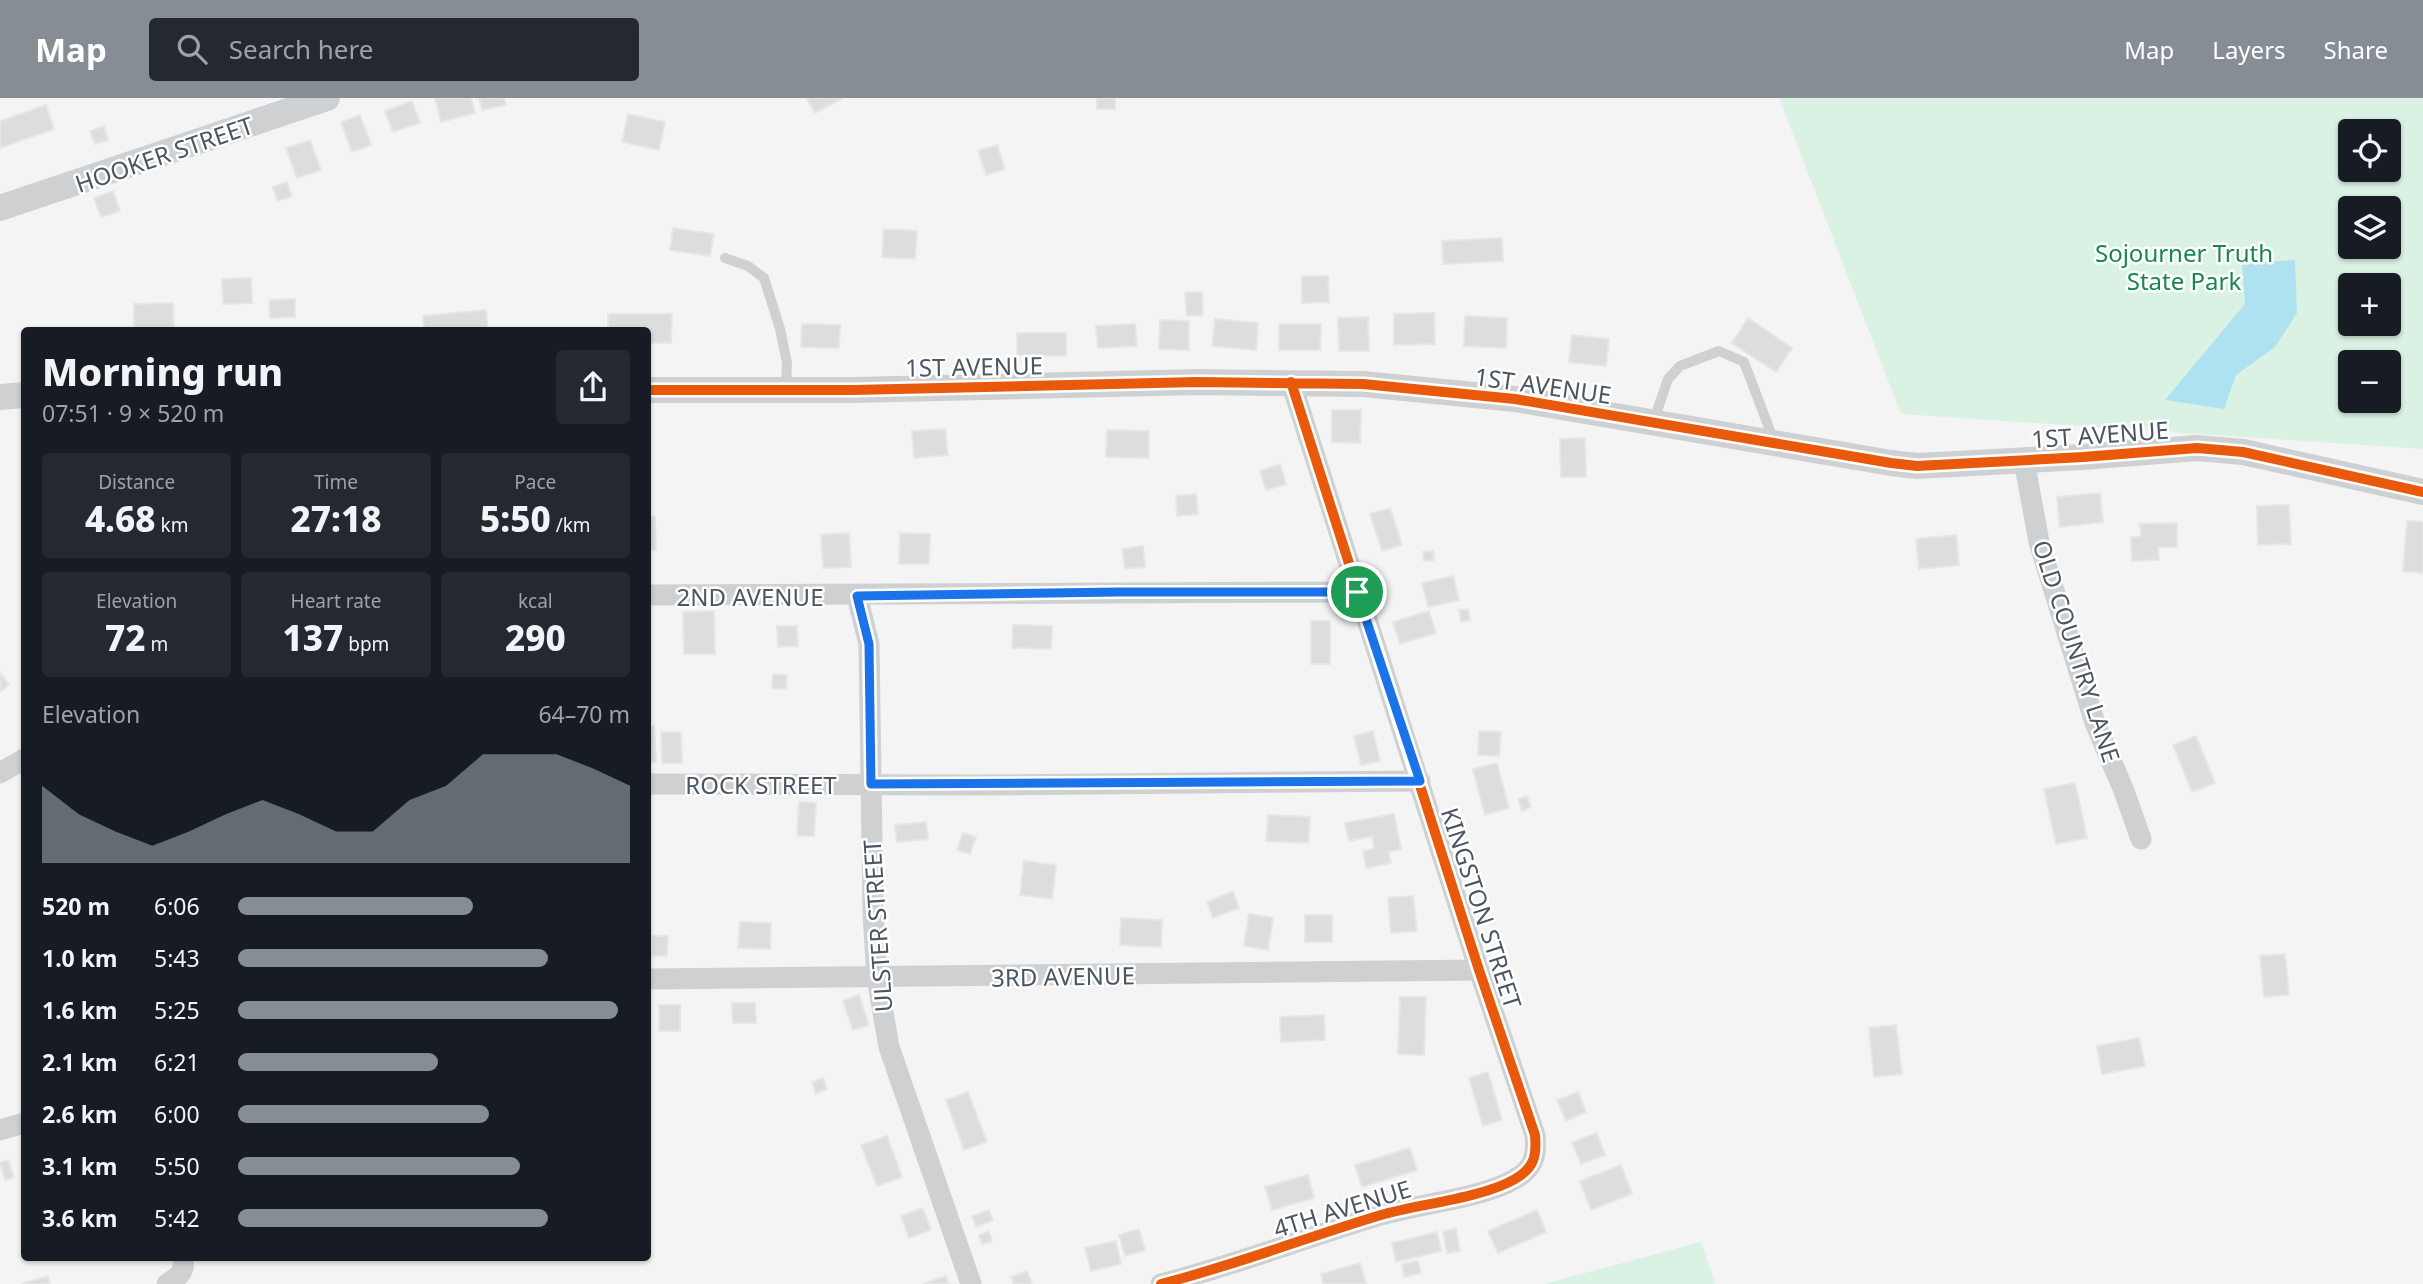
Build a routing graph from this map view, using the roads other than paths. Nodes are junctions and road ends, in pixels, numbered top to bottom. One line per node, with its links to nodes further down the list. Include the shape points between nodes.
1 (327, 98): 2 (street, HOOKER STREET)
2 (0, 208)
3 (725, 258): 6 (lane, via 764,278 787,363)
4 (1291, 382): 6 (street, 1ST AVENUE); 9 (street, 1ST AVENUE, via 1515,399); 13 (street, KINGSTON STREET)
5 (651, 390): 6 (street, 1ST AVENUE)
6 (786, 390)
7 (21, 395): 8 (street)
8 (0, 397)
9 (1653, 423): 10 (street, 1ST AVENUE); 10 (lane, via 1668,379 1680,366 1719,351 1744,362)
10 (1775, 444): 11 (street, 1ST AVENUE, via 1917,466)
11 (2024, 460): 12 (street, 1ST AVENUE, via 2197,448 2242,453); 21 (street, OLD COUNTRY LANE, via 2039,542 2095,723)
12 (2423, 492)
13 (1357, 592): 15 (street, 2ND AVENUE); 18 (street, KINGSTON STREET)
14 (651, 596): 15 (street, 2ND AVENUE)
15 (857, 596): 20 (street, ULSTER STREET, via 869,644)
16 (21, 761): 17 (street)
17 (0, 773)
18 (1420, 781): 20 (street, ROCK STREET); 22 (street, KINGSTON STREET)
19 (651, 784): 20 (street, ROCK STREET)
20 (871, 784): 23 (street, ULSTER STREET)
21 (2141, 839)
22 (1479, 970): 23 (street, 3RD AVENUE); 27 (street, KINGSTON STREET, via 1535,1135 1537,1154)
23 (877, 978): 24 (street, 3RD AVENUE); 28 (street, ULSTER STREET, via 889,1047)
24 (651, 979)
25 (21, 1124): 26 (street)
26 (0, 1130)
27 (1531, 1167): 29 (street, 4TH AVENUE, via 1514,1180 1487,1190 1382,1215)
28 (971, 1284)
29 (1161, 1284)

